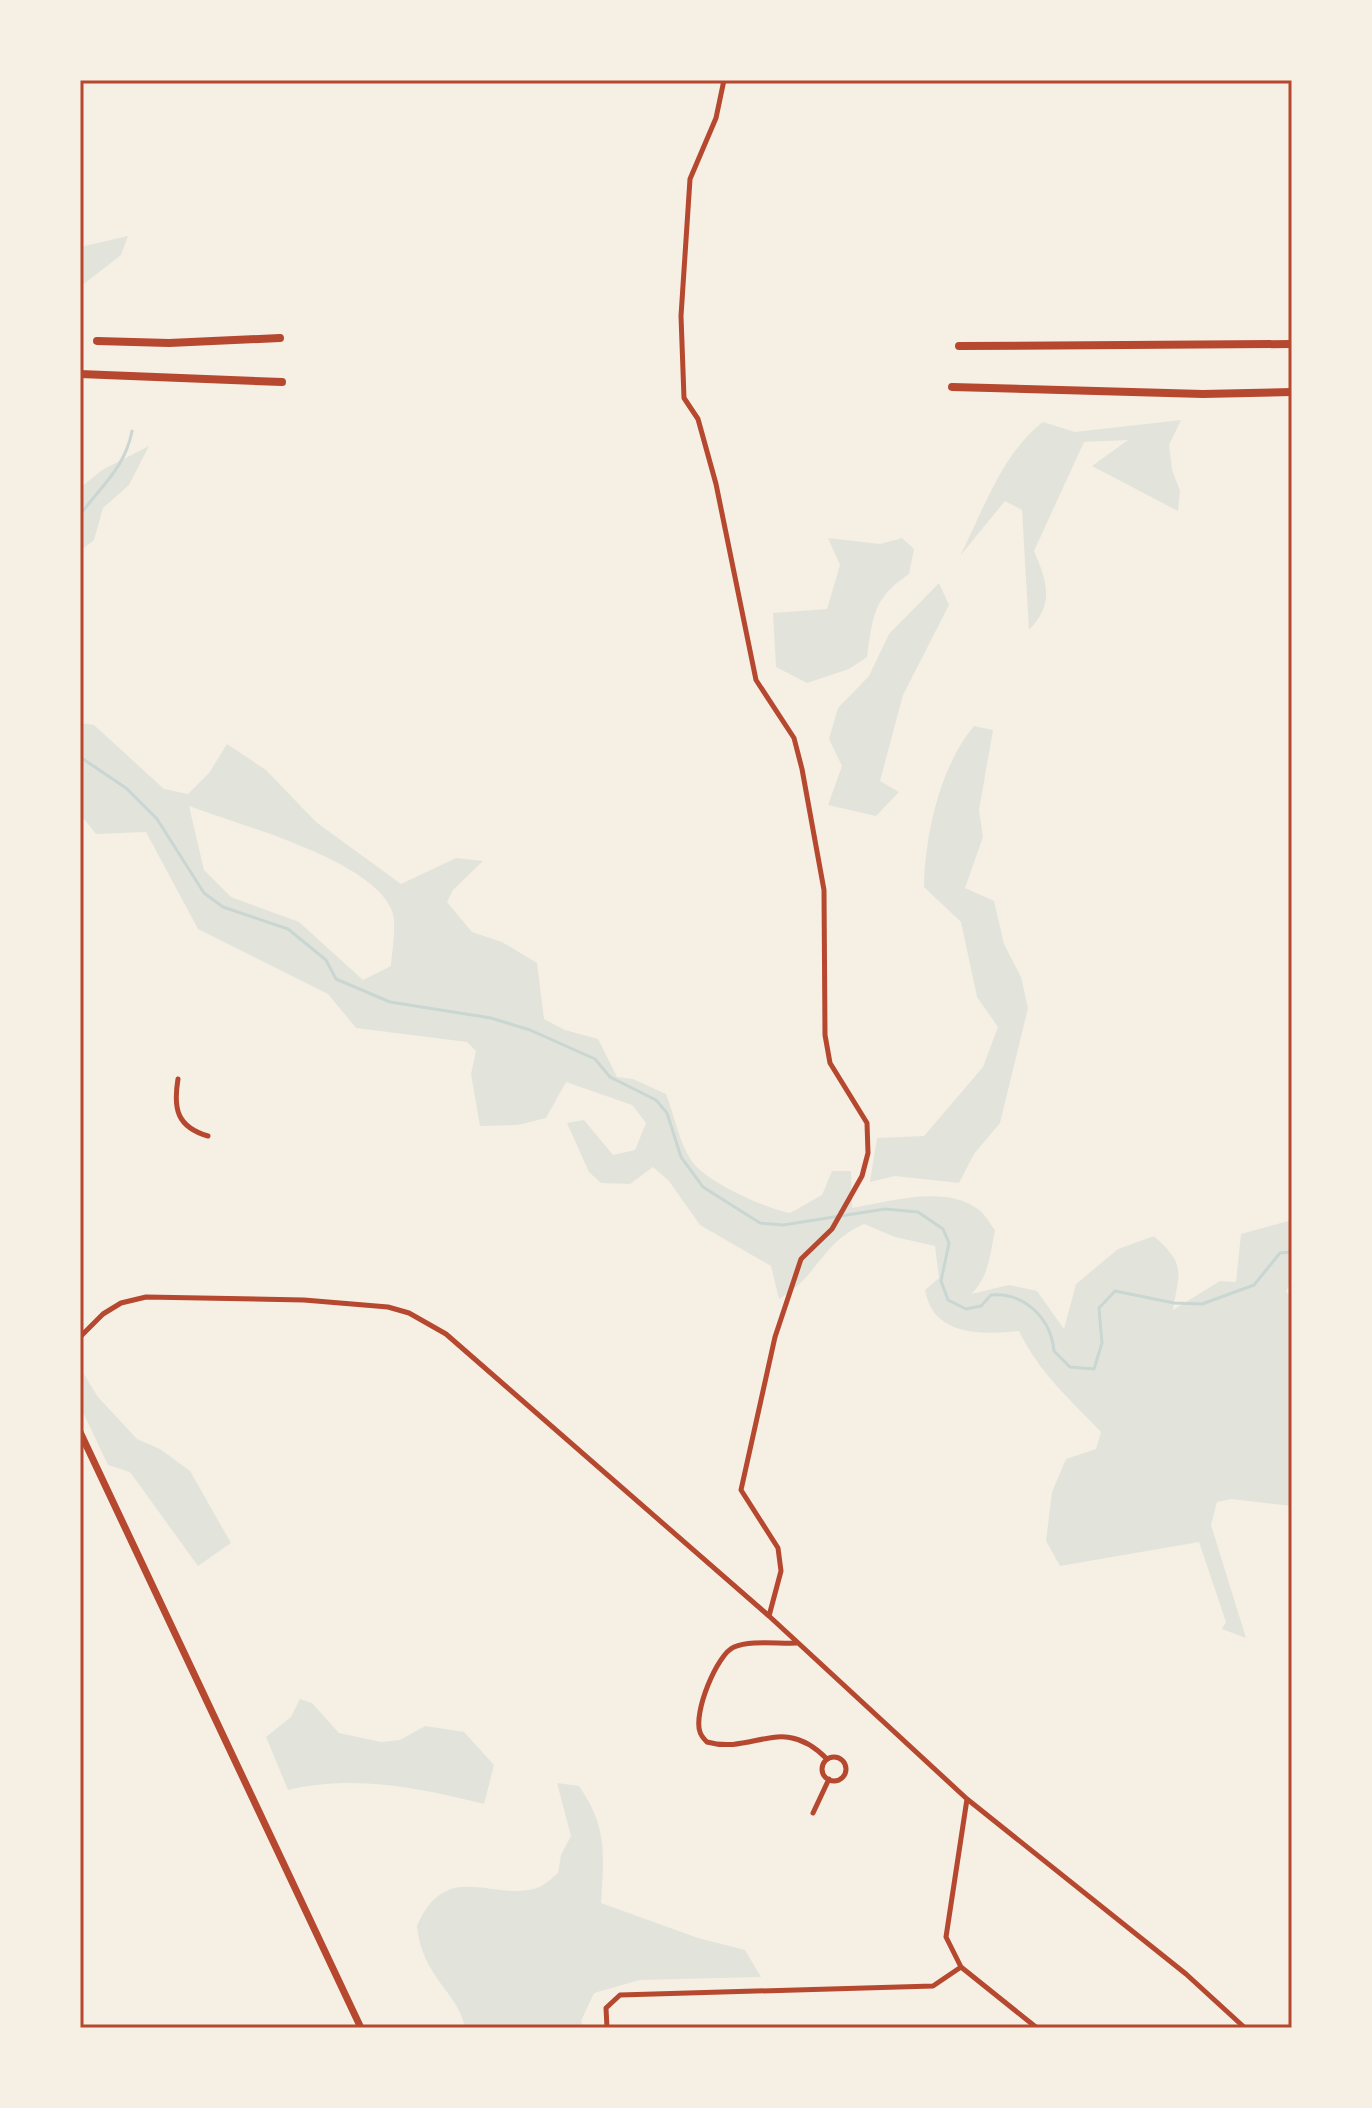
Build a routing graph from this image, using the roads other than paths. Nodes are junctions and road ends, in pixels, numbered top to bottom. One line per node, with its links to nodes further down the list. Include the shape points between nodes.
1 (724, 80): 14 (street, via 716,118 690,179 681,316 684,398 698,419 716,484 756,680 794,738 802,769 824,890 825,1035 830,1063 867,1123 868,1153 862,1176 832,1229 801,1259 775,1337 741,1490 778,1548 781,1571)
2 (280, 338): 3 (highway)
3 (97, 341)
4 (1292, 344): 5 (highway)
5 (959, 346)
6 (80, 374): 7 (highway)
7 (282, 382)
8 (952, 387): 9 (highway)
9 (1292, 392)
10 (178, 1079): 11 (street, via 178,1115 191,1131)
11 (208, 1136)
12 (80, 1337): 14 (street, via 121,1303 146,1297 304,1300 409,1313 446,1334)
13 (80, 1432): 23 (main road)
14 (769, 1616): 15 (street)
15 (798, 1643): 16 (street, via 738,1645 724,1651 709,1683 699,1731 716,1745 773,1735 794,1738); 18 (street)
16 (827, 1759): 17 (street, via 823,1770); 17 (street, via 841,1759 846,1769 840,1779)
17 (829, 1779): 20 (street)
18 (967, 1799): 19 (street); 21 (street)
19 (980, 1810): 21 (street); 26 (street, via 1186,1974)
20 (813, 1813)
21 (964, 1815): 22 (street, via 946,1937)
22 (961, 1967): 24 (street, via 933,1986 620,1995 606,2008); 25 (street)
23 (361, 2028)
24 (607, 2028)
25 (1037, 2028)
26 (1245, 2028)

